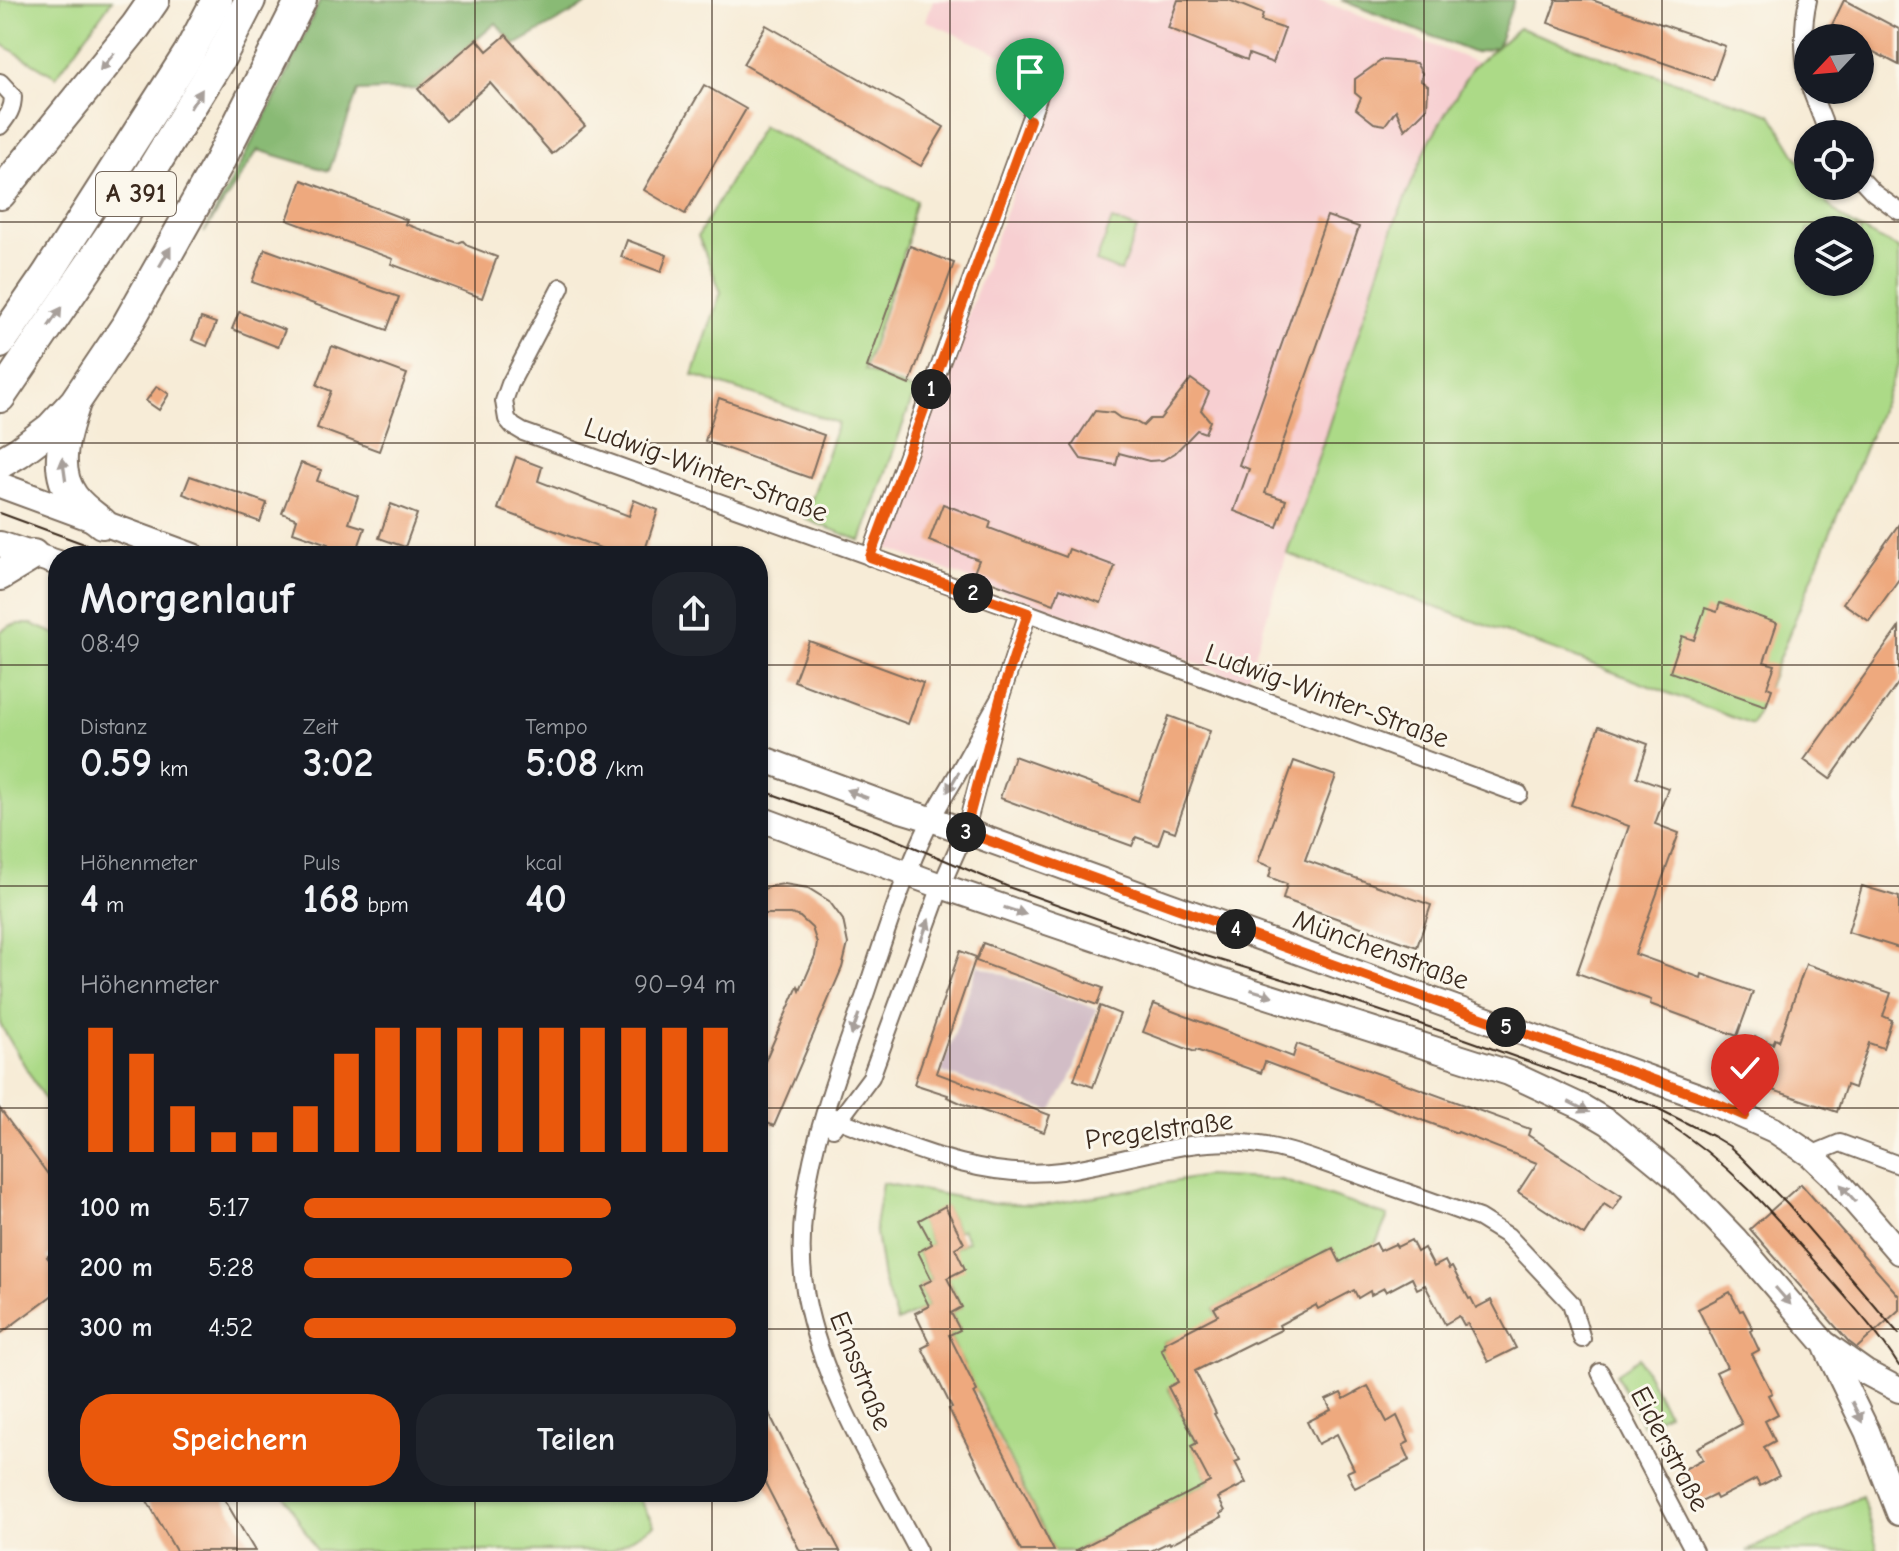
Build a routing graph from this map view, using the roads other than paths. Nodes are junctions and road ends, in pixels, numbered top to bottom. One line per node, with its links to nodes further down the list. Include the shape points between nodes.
1 (154, 0): 11 (highway, one-way to 11)
2 (217, 0): 14 (highway, A 391, via 189,53)
3 (250, 0): 15 (highway, A 391, one-way to 3, via 124,215)
4 (301, 0): 16 (highway, one-way to 4, via 127,325 219,162)
5 (1808, 0): 6 (street)
6 (1805, 24)
7 (0, 82): 9 (street, via 13,96)
8 (1043, 84): 22 (street)
9 (0, 126)
10 (1874, 193): 12 (street)
11 (0, 194)
12 (1899, 211)
13 (561, 287): 22 (street, Ludwig-Winter-Straße, via 507,392 505,410 513,426)
14 (0, 343)
15 (6, 390)
16 (75, 402): 17 (highway, via 51,428); 19 (highway, one-way to 16, via 71,495 62,472)
17 (0, 463)
18 (0, 485): 19 (main road)
19 (102, 523): 21 (main road)
20 (0, 544): 23 (main road)
21 (165, 546)
22 (870, 557): 25 (street, Ludwig-Winter-Straße)
23 (46, 559): 24 (highway)
24 (0, 575)
25 (1028, 613): 26 (street); 28 (street, Ludwig-Winter-Straße)
26 (1001, 696): 29 (street, one-way to 29); 31 (street)
27 (768, 761): 29 (main road, Münchenstraße, one-way to 27)
28 (1519, 794)
29 (931, 819): 31 (main road, Münchenstraße); 32 (street, Emsstraße)
30 (768, 822): 32 (main road)
31 (965, 832): 33 (street); 35 (main road, Münchenstraße, via 1701,1097 1774,1130)
32 (906, 873): 33 (main road); 34 (street, Emsstraße, one-way to 34)
33 (941, 886): 34 (street, Emsstraße, one-way to 33, via 871,1077); 39 (main road, one-way to 39, via 1509,1073 1582,1107 1676,1178)
34 (832, 1117): 38 (street, Pregelstraße, via 949,1161 997,1170 1061,1171 1230,1142 1301,1155 1495,1226 1571,1303); 43 (street, Emsstraße, via 815,1151 803,1212 803,1277 813,1329 839,1397)
35 (1811, 1155): 36 (street, via 1840,1143); 37 (main road, Münchenstraße, one-way to 35)
36 (1899, 1165)
37 (1899, 1252)
38 (1582, 1339)
39 (1824, 1343): 41 (main road); 42 (main road, one-way to 42)
40 (1600, 1372): 44 (street, Eiderstraße)
41 (1899, 1390)
42 (1899, 1513)
43 (918, 1551)
44 (1694, 1551)

